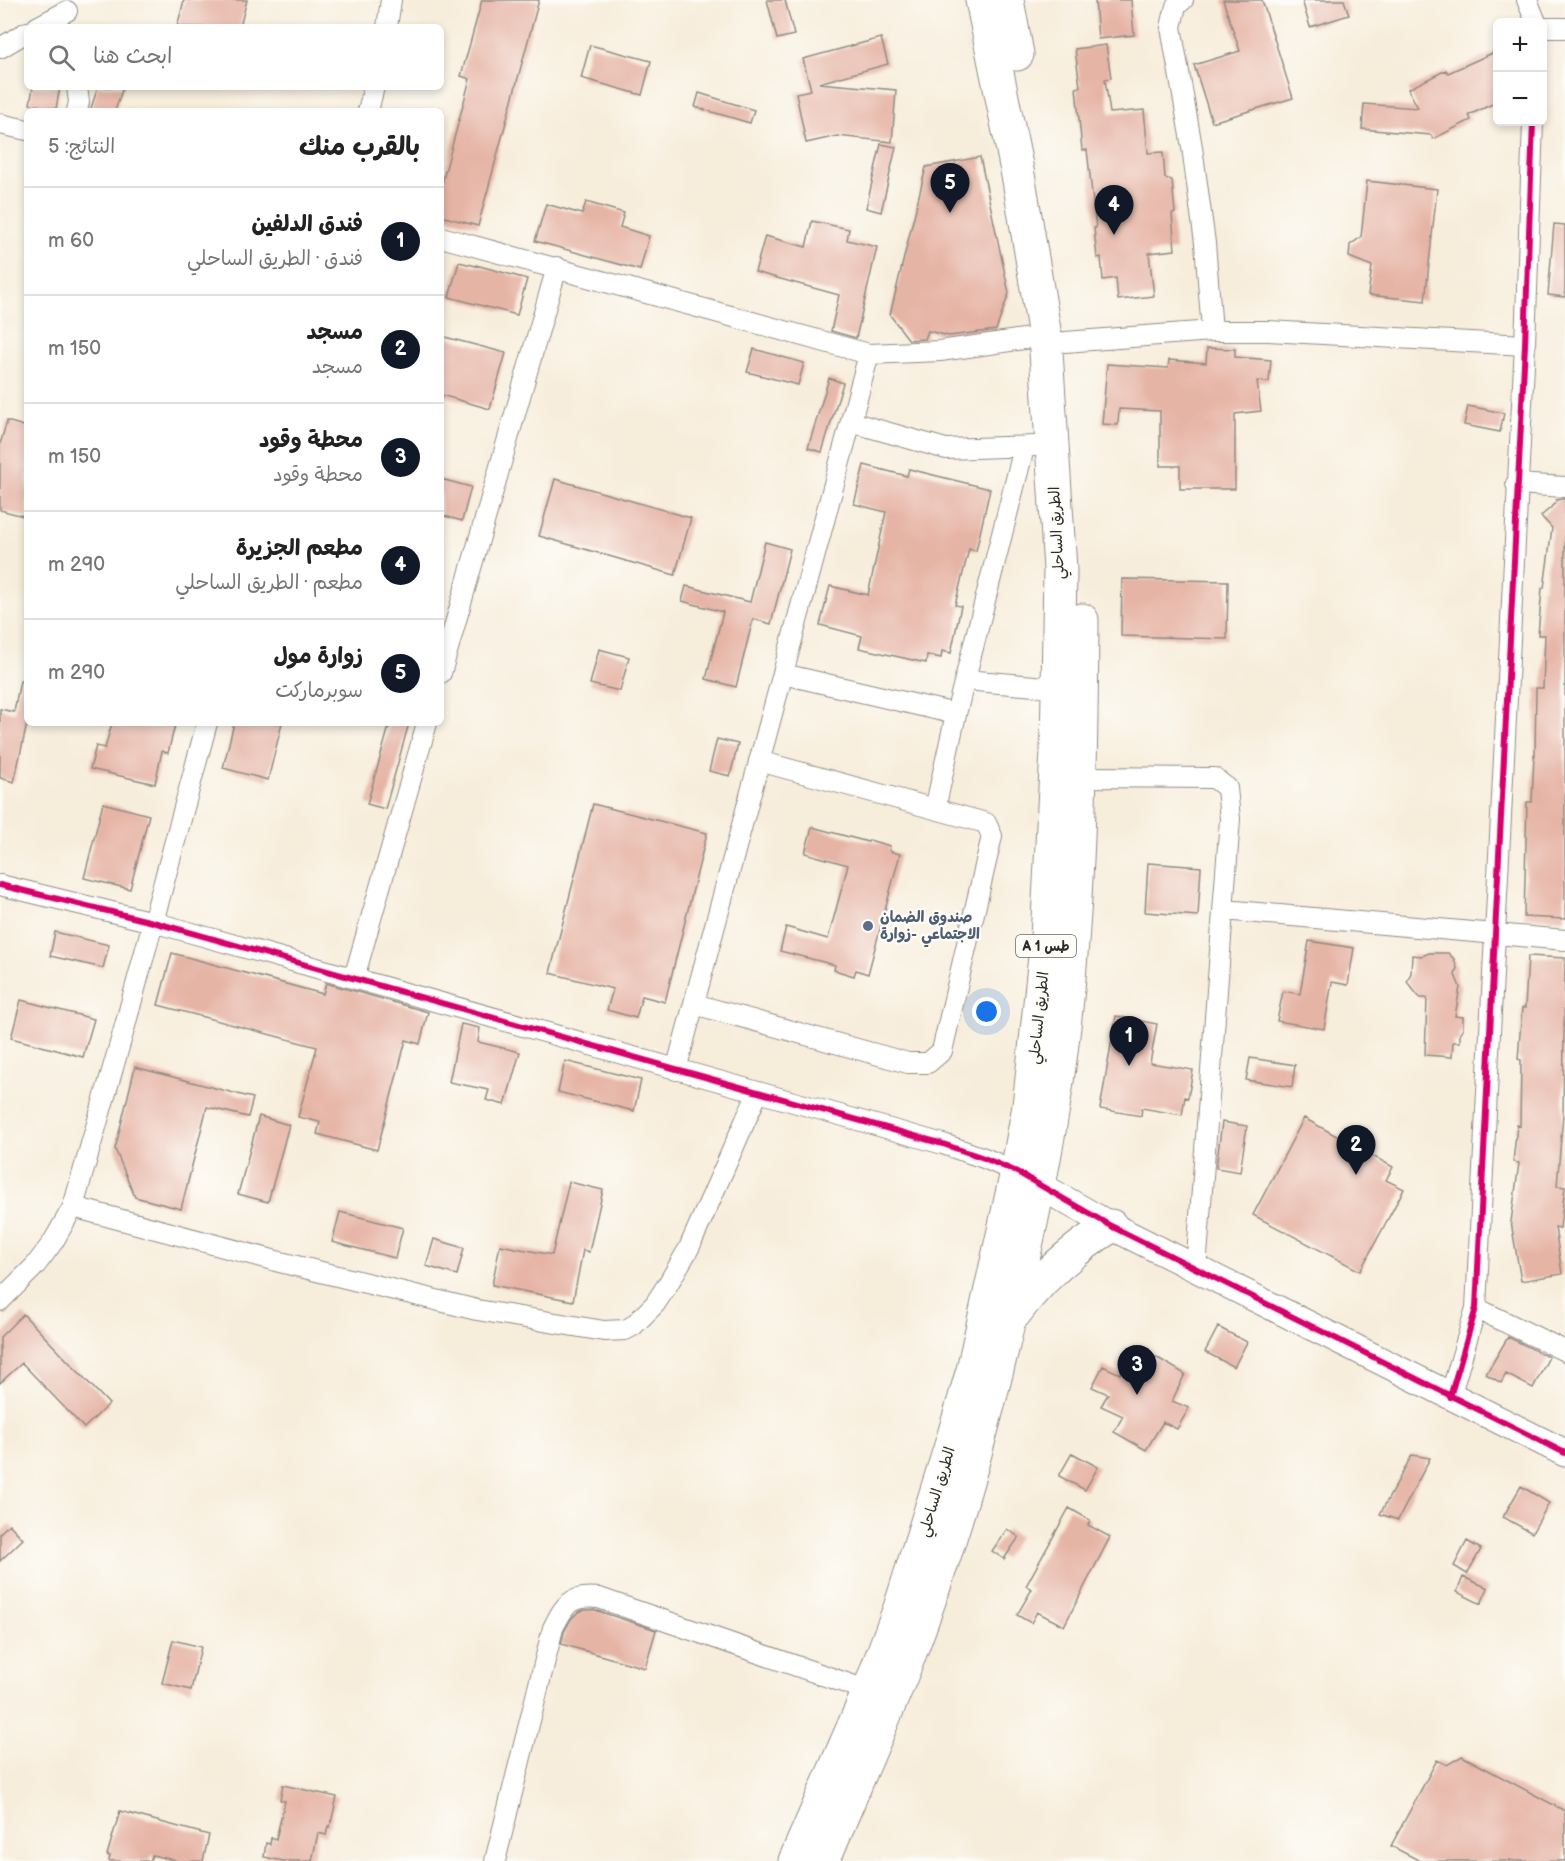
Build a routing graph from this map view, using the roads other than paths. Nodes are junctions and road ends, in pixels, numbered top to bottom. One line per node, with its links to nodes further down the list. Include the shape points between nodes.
1 (391, 0): 9 (street)
2 (982, 0): 24 (highway, الطريق الساحلي / A 1 طس)
3 (1006, 0): 24 (highway, الطريق الساحلي / A 1 طس, via 1039,174)
4 (1183, 0): 23 (street, via 1176,6 1171,27 1205,243)
5 (1527, 0): 7 (street)
6 (67, 13): 8 (street)
7 (1534, 18)
8 (43, 24)
9 (387, 24)
10 (1547, 28): 11 (street)
11 (1565, 28)
12 (24, 35): 13 (street)
13 (0, 48)
14 (77, 90): 16 (street)
15 (373, 90): 17 (street)
16 (78, 108)
17 (369, 108)
18 (0, 124): 20 (street)
19 (1533, 126): 25 (street)
20 (24, 129)
21 (444, 238): 22 (street)
22 (557, 267): 26 (street); 31 (street)
23 (1212, 331): 24 (street); 25 (street)
24 (1055, 339): 26 (street); 28 (highway, الطريق الساحلي / A 1 طس); 39 (highway, الطريق الساحلي / A 1 طس, via 1082,565)
25 (1525, 345): 29 (street)
26 (869, 354): 27 (street)
27 (851, 422): 28 (street, via 946,449); 32 (street)
28 (1038, 446): 33 (street); 34 (highway, الطريق الساحلي / A 1 طس, via 1060,569)
29 (1516, 484): 30 (street); 44 (street)
30 (1565, 487)
31 (444, 662)
32 (783, 674): 35 (street); 38 (street)
33 (965, 680): 34 (street); 35 (street)
34 (1058, 688): 50 (highway, الطريق الساحلي / A 1 طس, via 1047,938 1029,1106)
35 (956, 714): 40 (street)
36 (206, 726): 43 (street)
37 (426, 726): 46 (street)
38 (759, 761): 40 (street); 47 (street)
39 (1081, 777): 42 (street, via 1214,778 1227,788 1230,819); 50 (highway, الطريق الساحلي / A 1 طس, via 1067,1001 1056,1086)
40 (935, 809): 47 (street, via 986,824 992,836 942,1051 928,1063 908,1063)
41 (0, 885): 43 (street)
42 (1224, 910): 44 (street); 53 (street)
43 (153, 922): 46 (street); 51 (street)
44 (1494, 934): 45 (street); 55 (street)
45 (1565, 940)
46 (354, 978): 48 (street)
47 (694, 1004): 48 (street)
48 (676, 1070): 49 (street)
49 (758, 1092): 50 (street, via 943,1144); 51 (street, via 689,1248 655,1304 625,1330 604,1331 477,1310)
50 (1029, 1180): 52 (street); 56 (highway, الطريق الساحلي / A 1 طس); 60 (highway, الطريق الساحلي / A 1 طس, via 900,1608)
51 (73, 1207): 54 (street, via 53,1242)
52 (1111, 1226): 53 (street); 56 (highway, via 1054,1267)
53 (1196, 1269): 58 (street)
54 (0, 1301)
55 (1476, 1308): 57 (street); 58 (street)
56 (1009, 1320): 63 (highway, الطريق الساحلي / A 1 طس, via 971,1470 938,1573 906,1664)
57 (1565, 1351)
58 (1450, 1397): 59 (street)
59 (1565, 1453)
60 (868, 1691): 61 (street, via 599,1598 576,1599 564,1608 553,1628); 62 (highway, الطريق الساحلي / A 1 طس)
61 (495, 1861)
62 (795, 1861)
63 (822, 1861)

